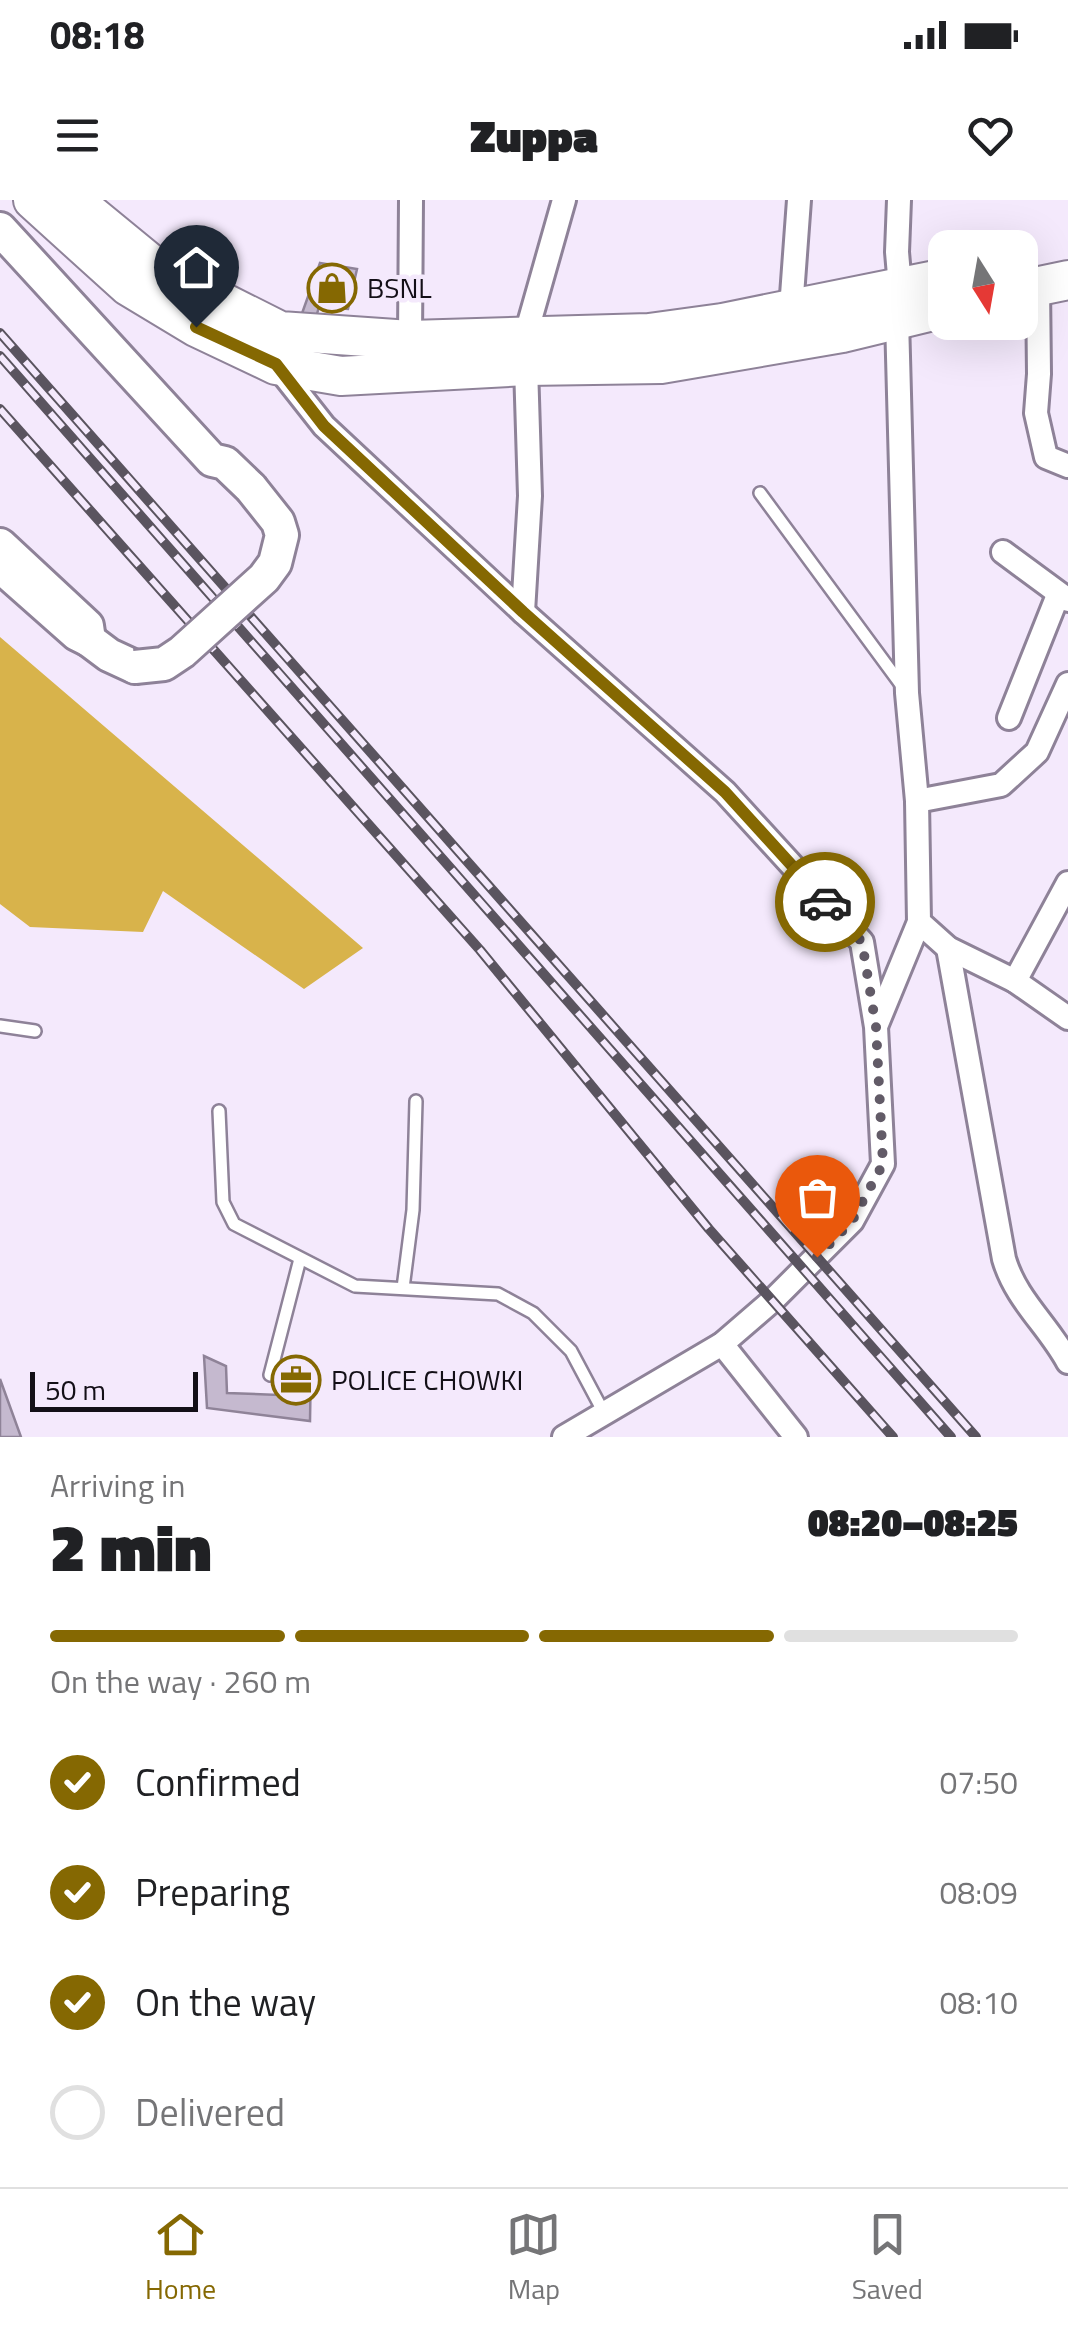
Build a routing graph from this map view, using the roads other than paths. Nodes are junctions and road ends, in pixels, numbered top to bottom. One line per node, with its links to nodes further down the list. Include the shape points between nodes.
1 (0, 200): 19 (main road, via 225,448)
2 (33, 200): 18 (main road, via 128,286)
3 (73, 200): 15 (main road, via 157,270 280,332)
4 (410, 200): 15 (street)
5 (564, 200): 17 (street)
6 (798, 200): 14 (street)
7 (899, 200): 12 (street)
8 (0, 229): 19 (main road, via 212,460)
9 (1068, 254): 10 (main road)
10 (1038, 278)
11 (928, 287): 12 (main road)
12 (899, 303): 13 (main road); 14 (main road); 17 (main road, via 661,364); 29 (street)
13 (928, 306)
14 (790, 309): 17 (main road)
15 (410, 340): 17 (main road)
16 (1038, 340): 20 (street, via 1036,414 1046,457)
17 (526, 350): 18 (main road, via 340,376); 26 (street, via 530,496)
18 (276, 364): 26 (street, via 324,426)
19 (225, 462): 27 (main road, bridge, via 278,522 282,535 264,578 164,664 135,667)
20 (1068, 466)
21 (760, 492): 29 (lane)
22 (0, 546): 27 (main road, via 86,626)
23 (1003, 552): 25 (street)
24 (0, 566): 27 (main road)
25 (1063, 597): 30 (street)
26 (523, 612): 38 (street, via 725,792 862,942)
27 (89, 640)
28 (1068, 684): 31 (street, via 1037,752 1001,785)
29 (907, 693): 31 (street)
30 (1009, 718)
31 (917, 801): 33 (street)
32 (1068, 883): 35 (street)
33 (919, 922): 34 (street); 38 (street)
34 (948, 948): 35 (street); 45 (street, via 1004,1259 1022,1301)
35 (1015, 982): 36 (street)
36 (1068, 1018)
37 (0, 1026): 39 (lane)
38 (876, 1027): 44 (street, via 883,1164 830,1246)
39 (35, 1031)
40 (416, 1102): 43 (lane)
41 (219, 1111): 42 (lane, via 222,1202 234,1224)
42 (300, 1258): 43 (lane, via 355,1286); 46 (lane)
43 (403, 1288): 47 (lane, via 498,1294 533,1313 570,1351)
44 (722, 1344): 47 (street); 49 (street)
45 (1068, 1362)
46 (270, 1375)
47 (604, 1413): 48 (street)
48 (564, 1437)
49 (796, 1437)

